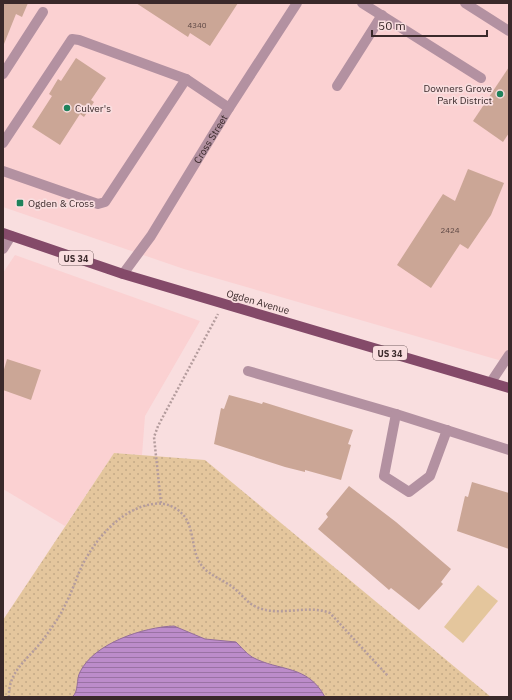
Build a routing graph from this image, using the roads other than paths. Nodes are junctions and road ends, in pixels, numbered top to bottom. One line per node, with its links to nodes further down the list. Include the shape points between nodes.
1 (297, 3): 11 (street, Cross Street)
2 (362, 3): 5 (street)
3 (465, 3): 6 (street)
4 (43, 12): 7 (street)
5 (382, 15): 8 (street); 10 (street)
6 (509, 31)
7 (3, 74)
8 (481, 78)
9 (186, 79): 11 (street); 12 (street, via 72,39); 13 (street, via 105,202 98,204)
10 (337, 86)
11 (230, 108): 16 (street, Cross Street, via 151,236)
12 (3, 143)
13 (3, 171)
14 (7, 234): 15 (street); 16 (main road, Ogden Avenue / US 34)
15 (3, 249)
16 (123, 274): 19 (main road, Ogden Avenue / US 34)
17 (509, 355): 19 (street)
18 (248, 371): 21 (street)
19 (491, 382): 20 (main road, Ogden Avenue / US 34)
20 (509, 388)
21 (396, 414): 22 (street); 22 (street, via 384,476 409,492 430,476)
22 (447, 430): 23 (street)
23 (509, 450)

